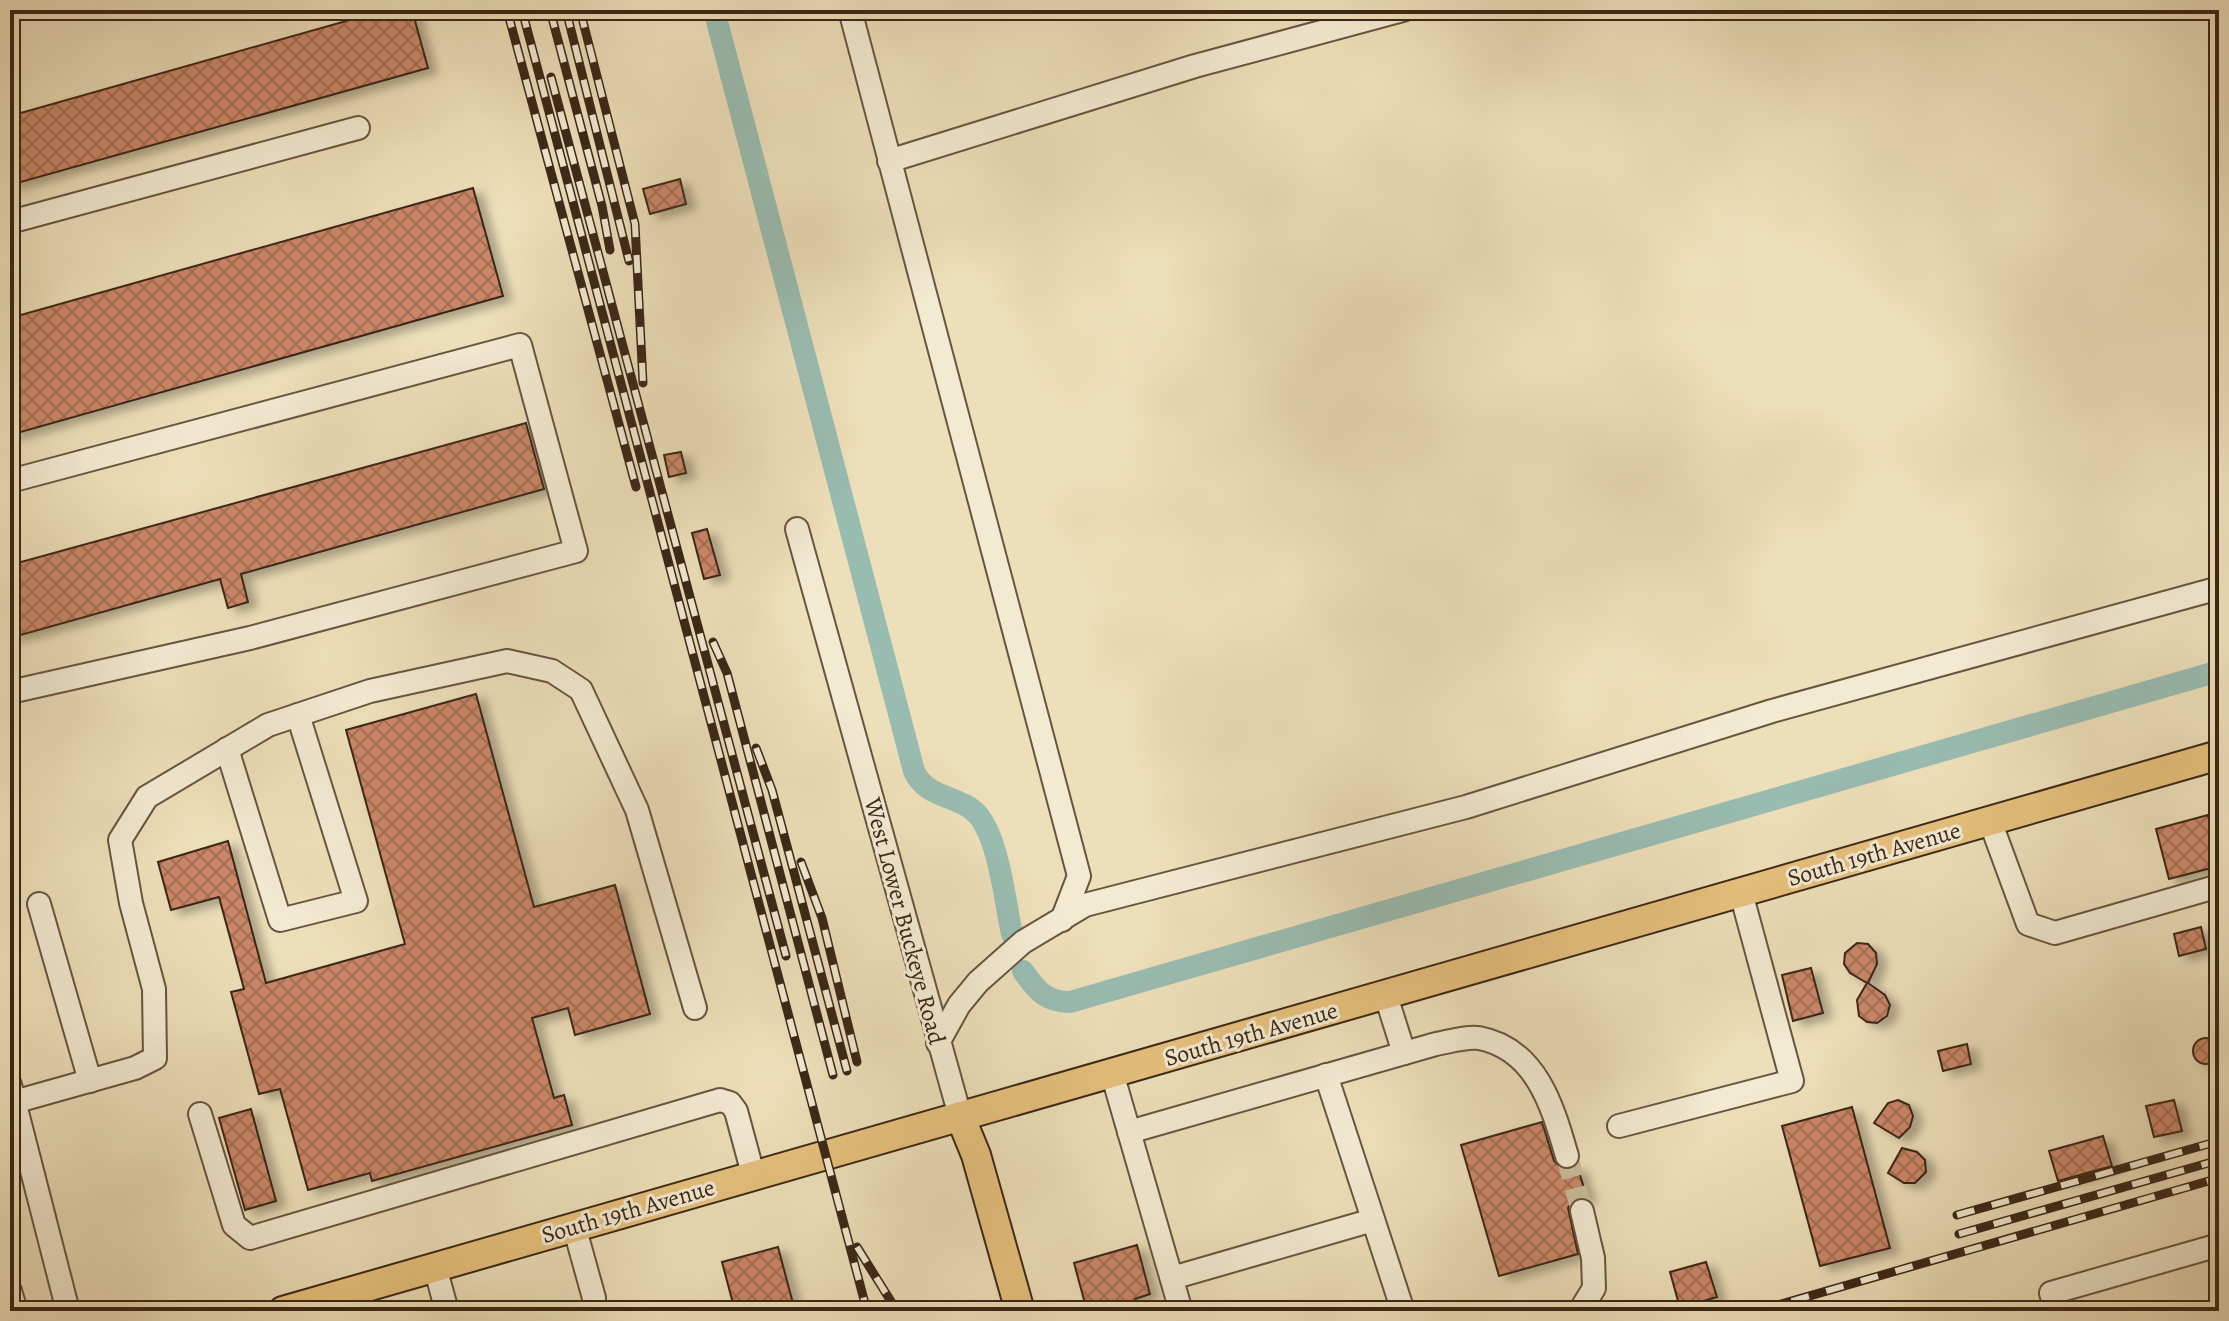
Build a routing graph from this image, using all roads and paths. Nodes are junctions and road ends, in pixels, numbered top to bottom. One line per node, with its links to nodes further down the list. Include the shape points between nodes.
1 (850, 10): 4 (street)
2 (1403, 10): 4 (street, via 1195,66)
3 (358, 128): 5 (street)
4 (889, 161): 17 (street, via 1079,876)
5 (10, 222)
6 (10, 481): 9 (street, via 520,345 576,551 250,638)
7 (797, 529): 20 (street, West Lower Buckeye Road)
8 (2219, 588): 17 (street, via 1772,711 1466,807 1106,897)
9 (10, 692)
10 (298, 715): 11 (street); 11 (street, via 356,901 280,920); 19 (street, via 370,691 507,661 552,671 581,690 637,810)
11 (227, 749): 24 (street, via 147,797 120,840 154,989 155,1058)
12 (2219, 755): 13 (main road, South 19th Avenue)
13 (1990, 821): 14 (street, via 2028,924 2055,933); 15 (main road, South 19th Avenue)
14 (2219, 886)
15 (1741, 893): 18 (main road, South 19th Avenue); 28 (street, via 1792,1081)
16 (39, 904): 24 (street)
17 (1062, 921): 20 (street, via 1023,942 978,982)
18 (1386, 996): 21 (street); 22 (main road, South 19th Avenue)
19 (695, 1008)
20 (938, 1043): 27 (street, West Lower Buckeye Road)
21 (1404, 1053): 23 (street); 30 (street, via 1478,1038 1511,1052 1536,1075 1551,1102)
22 (1112, 1073): 27 (main road, South 19th Avenue); 29 (street)
23 (1326, 1075): 29 (street); 33 (street)
24 (90, 1081): 25 (street)
25 (12, 1094): 40 (street)
26 (200, 1114): 31 (street, via 234,1225 250,1238 720,1100 736,1111)
27 (960, 1116): 31 (main road, South 19th Avenue); 44 (main road, West Lower Buckeye Road)
28 (1619, 1126)
29 (1129, 1132): 37 (street)
30 (1567, 1156)
31 (753, 1174): 34 (main road, South 19th Avenue)
32 (1582, 1211): 47 (street, via 1594,1288)
33 (1373, 1220): 37 (street); 46 (street)
34 (574, 1226): 36 (main road, South 19th Avenue); 43 (street)
35 (2219, 1245): 48 (street, via 2051,1293)
36 (435, 1267): 41 (main road, South 19th Avenue); 42 (street)
37 (1172, 1278): 45 (street)
38 (10, 1291): 39 (street)
39 (16, 1311)
40 (68, 1311)
41 (283, 1311)
42 (447, 1311)
43 (594, 1311)
44 (1020, 1311)
45 (1181, 1311)
46 (1403, 1311)
47 (1580, 1311)
48 (2056, 1311)

